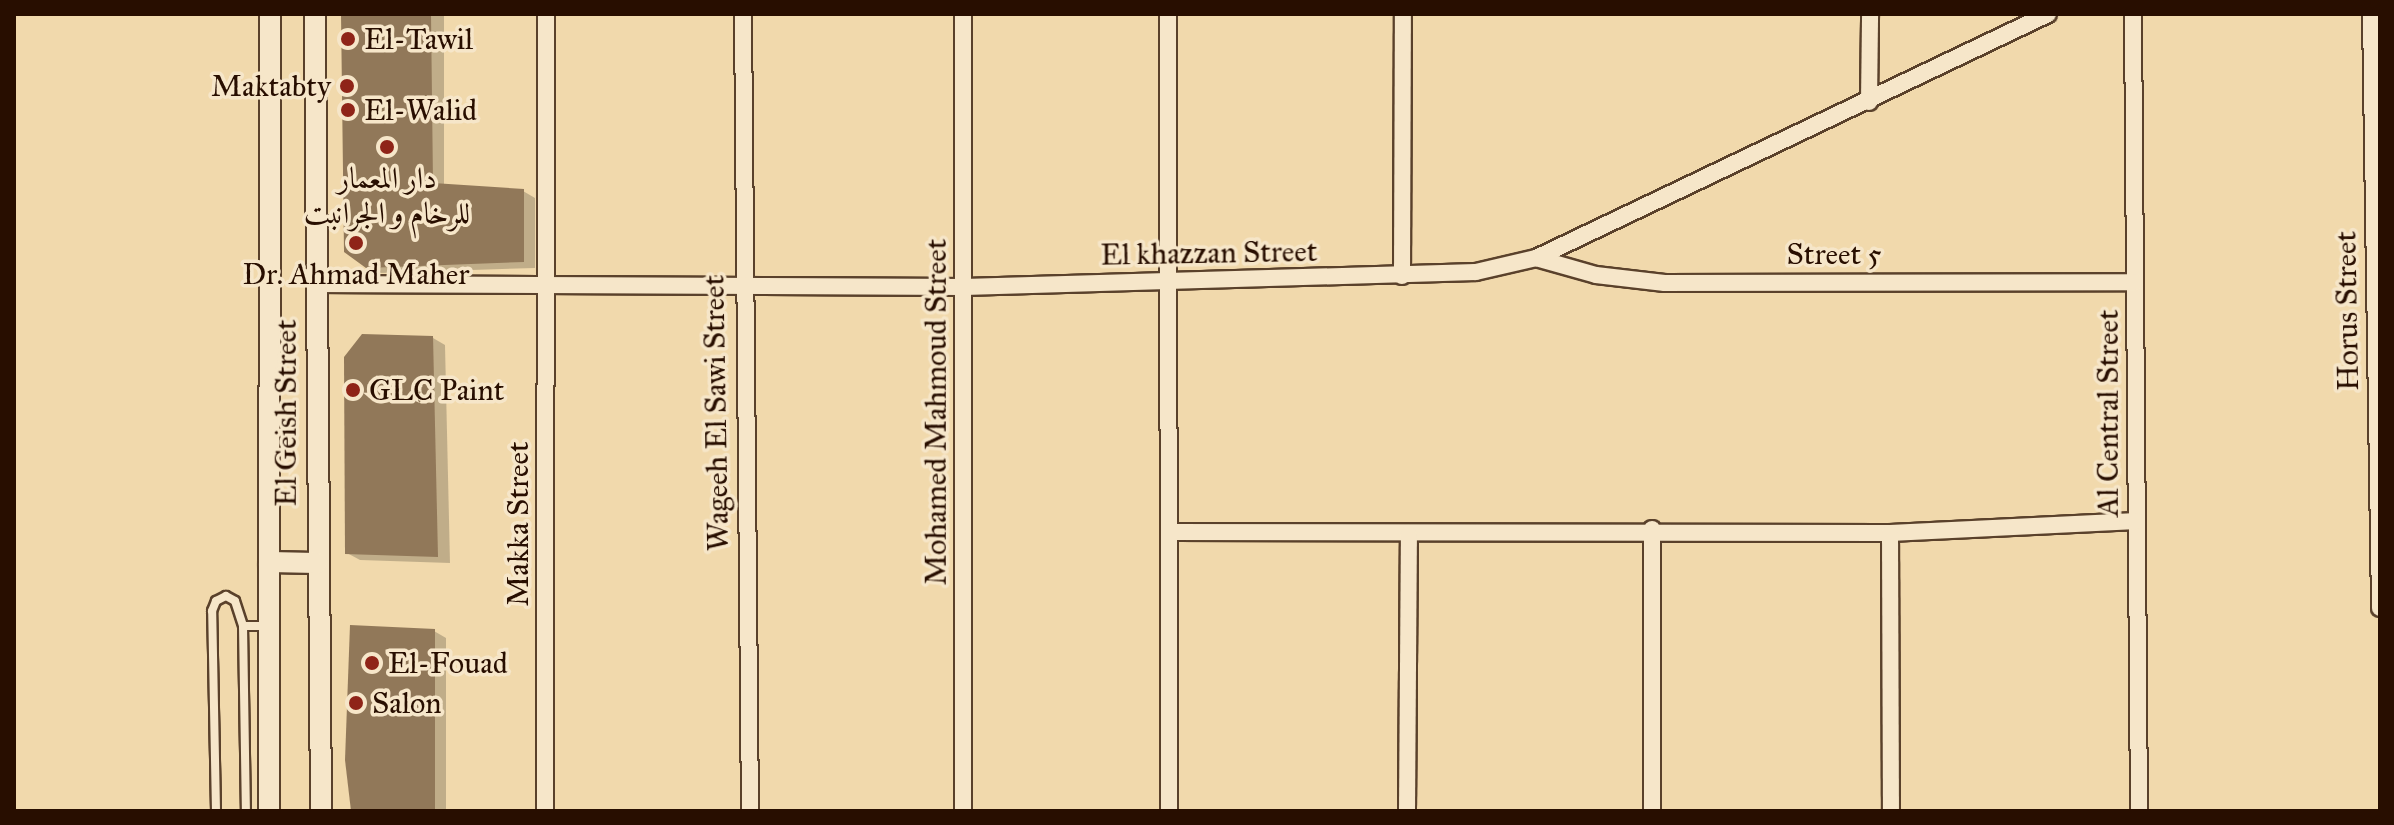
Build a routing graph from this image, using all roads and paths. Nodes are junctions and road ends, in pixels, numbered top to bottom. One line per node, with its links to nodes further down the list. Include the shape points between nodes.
1 (270, 14): 27 (street, El Geish Street)
2 (315, 14): 18 (street, El Geish Street)
3 (546, 14): 19 (street, Makka Street)
4 (743, 14): 20 (street, Wageeh El Sawi Street)
5 (963, 14): 21 (street, Mohamed Mahmoud Street)
6 (1168, 14): 16 (street)
7 (1419, 14): 12 (street)
8 (1870, 14): 13 (street)
9 (2048, 14): 13 (street, El khazzan Street)
10 (2133, 14): 17 (street, Al Central Street)
11 (2371, 14): 29 (street, Horus Street)
12 (1403, 18): 15 (street)
13 (1869, 102): 14 (street, El khazzan Street)
14 (1536, 258): 15 (street, El khazzan Street, via 1476,272); 17 (street, Street 5, via 1596,275 1665,283)
15 (1402, 276): 16 (street, El khazzan Street)
16 (1170, 282): 21 (street, El khazzan Street); 24 (street)
17 (2135, 282): 22 (street, Al Central Street)
18 (315, 284): 19 (street, El khazzan Street); 28 (street, El Geish Street)
19 (548, 285): 20 (street, El khazzan Street); 36 (street, Makka Street)
20 (742, 285): 21 (street, El khazzan Street); 37 (street, Wageeh El Sawi Street)
21 (964, 287): 38 (street, Mohamed Mahmoud Street)
22 (2137, 521): 25 (street); 43 (street, Al Central Street)
23 (1652, 529): 25 (street); 26 (street); 41 (street)
24 (1169, 532): 26 (street); 39 (street)
25 (1890, 533): 42 (street)
26 (1409, 535): 40 (street)
27 (269, 562): 28 (street); 31 (street, El Geish Street)
28 (317, 563): 35 (street, El Geish Street)
29 (2380, 608)
30 (243, 626): 31 (lane); 32 (lane, via 235,601 226,596 216,601); 33 (lane)
31 (269, 626): 34 (street, El Geish Street)
32 (216, 811)
33 (246, 811)
34 (269, 811)
35 (321, 811)
36 (545, 811)
37 (750, 811)
38 (963, 811)
39 (1169, 811)
40 (1407, 811)
41 (1652, 811)
42 (1891, 811)
43 (2139, 811)

